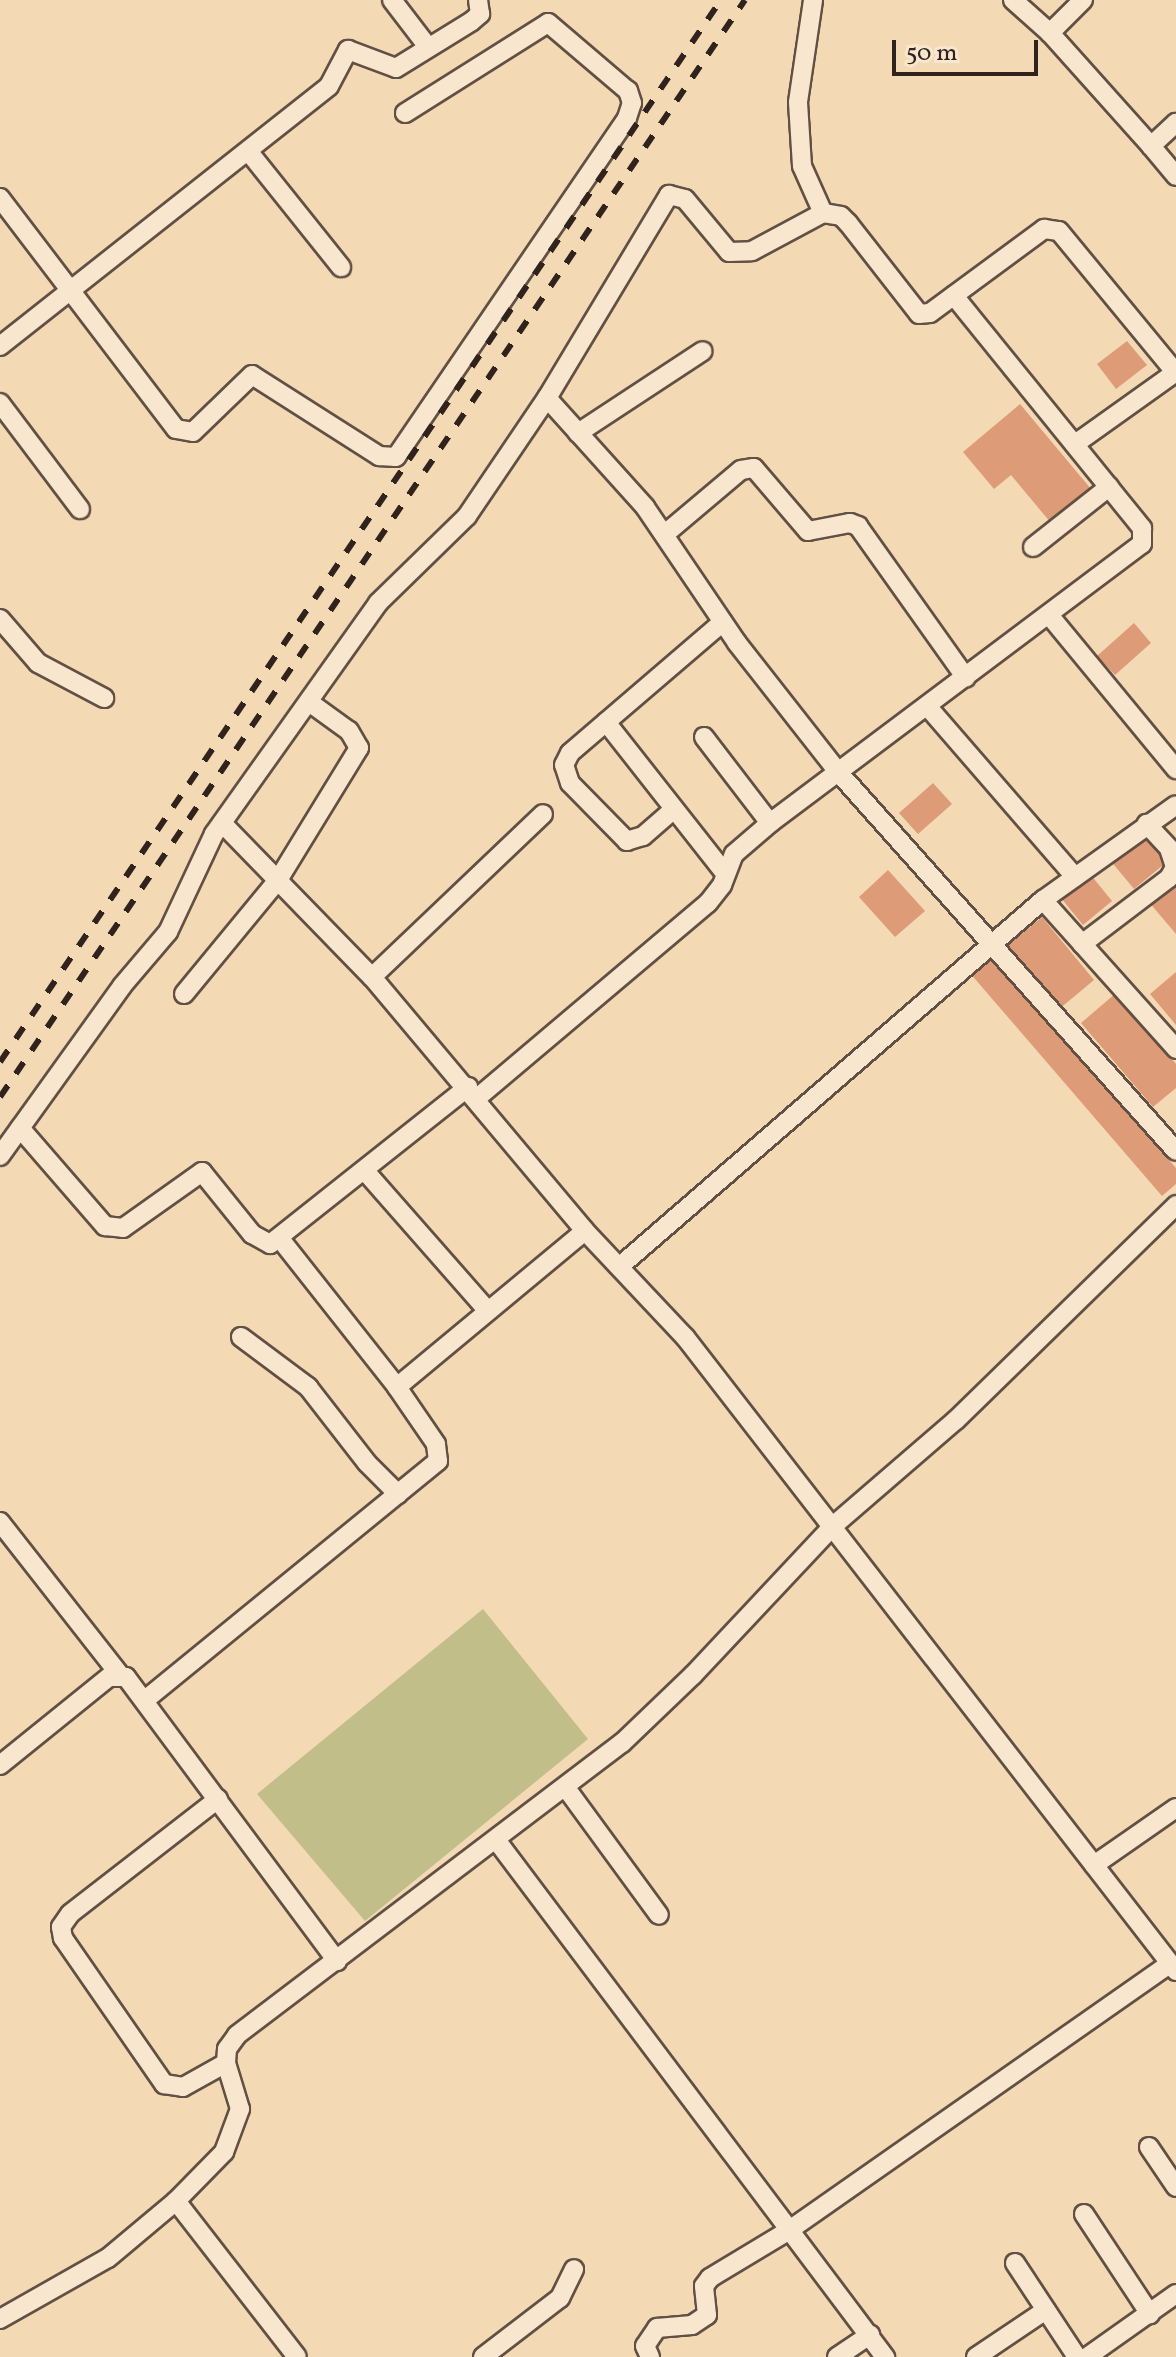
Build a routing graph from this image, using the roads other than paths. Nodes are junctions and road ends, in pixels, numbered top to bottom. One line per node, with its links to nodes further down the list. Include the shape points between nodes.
1 (392, 0): 7 (street)
2 (478, 0): 7 (street, via 480,14)
3 (813, 0): 14 (street, via 798,102 802,166)
4 (1013, 0): 6 (street)
5 (1083, 0): 6 (street)
6 (1050, 33): 10 (street)
7 (428, 47): 11 (street, via 396,68 348,50 329,86)
8 (405, 113): 16 (street, via 548,23 628,91 632,103 627,118 396,457 379,456 252,375 185,434)
9 (1176, 123): 10 (street)
10 (1151, 146): 12 (street)
11 (248, 151): 15 (street); 16 (street)
12 (1176, 176)
13 (0, 198): 16 (street)
14 (823, 213): 17 (street, via 848,223 912,311 930,313); 21 (street, via 752,251 729,252 685,199 669,195)
15 (341, 267)
16 (67, 291): 18 (street)
17 (954, 296): 20 (street, via 1052,228); 24 (street)
18 (0, 346)
19 (703, 351): 23 (street)
20 (1176, 372): 24 (street)
21 (547, 398): 23 (street); 34 (street, via 467,516 388,591)
22 (0, 403): 26 (street)
23 (578, 433): 27 (street)
24 (1075, 444): 25 (street)
25 (1109, 487): 28 (street); 29 (street, via 1142,528 1142,544)
26 (80, 509)
27 (665, 534): 31 (street); 32 (street, via 741,470 754,468 808,531 858,526)
28 (1033, 547)
29 (1049, 615): 32 (street); 38 (street)
30 (0, 619): 33 (street, via 38,663)
31 (723, 622): 36 (street); 39 (street)
32 (966, 678): 35 (street)
33 (104, 698)
34 (309, 702): 43 (street); 48 (street, via 349,731 359,748)
35 (927, 706): 39 (street); 47 (street)
36 (606, 722): 41 (street); 41 (street, via 570,753 564,765 570,783 627,841 643,836)
37 (704, 737): 44 (street)
38 (1176, 769)
39 (839, 773): 44 (street); 50 (street)
40 (1176, 805): 45 (street)
41 (673, 810): 46 (street)
42 (543, 814): 52 (street)
43 (222, 823): 48 (street); 56 (street, via 176,920)
44 (770, 823): 46 (street, via 734,854)
45 (1147, 824): 47 (street); 51 (street, via 1169,848 1175,867 1169,878)
46 (724, 872): 55 (street, via 722,885 708,903)
47 (1075, 877): 49 (street)
48 (278, 880): 52 (street); 53 (street)
49 (1043, 900): 50 (street); 51 (street)
50 (994, 943): 57 (street); 63 (street)
51 (1082, 944): 54 (street)
52 (372, 977): 55 (street)
53 (184, 994)
54 (1176, 1049)
55 (473, 1093): 59 (street); 61 (street)
56 (20, 1128): 58 (street); 62 (street, via 113,1230 202,1172 260,1242)
57 (1176, 1151)
58 (0, 1156)
59 (365, 1171): 62 (street); 64 (street)
60 (1176, 1205): 69 (street, via 956,1420)
61 (585, 1231): 63 (street); 64 (street)
62 (281, 1240): 66 (street)
63 (619, 1267): 69 (street, via 685,1337)
64 (488, 1311): 66 (street)
65 (241, 1337): 67 (street, via 308,1387)
66 (397, 1387): 67 (street, via 440,1454)
67 (398, 1494): 71 (street)
68 (0, 1522): 70 (street)
69 (833, 1526): 73 (street, via 693,1675); 77 (street)
70 (119, 1674): 71 (street); 72 (street)
71 (145, 1700): 74 (street)
72 (0, 1765)
73 (566, 1788): 76 (street); 78 (street)
74 (218, 1799): 79 (street); 81 (street, via 70,1914 61,1927 63,1938 164,2084 183,2087)
75 (1176, 1808): 77 (street)
76 (497, 1841): 79 (street); 86 (street)
77 (1094, 1865): 80 (street)
78 (659, 1915)
79 (337, 1961): 81 (street, via 237,2035 227,2049)
80 (1173, 1968): 86 (street)
81 (226, 2063): 84 (street, via 239,2093 233,2136)
82 (1149, 2147): 83 (street)
83 (1176, 2187)
84 (176, 2201): 92 (street, via 108,2258); 94 (street)
85 (1084, 2214): 91 (street)
86 (788, 2231): 93 (street); 96 (street, via 710,2278 704,2286 707,2315 692,2325 657,2328 645,2346)
87 (1015, 2263): 90 (street)
88 (574, 2269): 95 (street, via 560,2298)
89 (1176, 2294): 91 (street)
90 (1046, 2310): 99 (street); 100 (street)
91 (1150, 2314): 101 (street)
92 (0, 2319)
93 (870, 2335): 97 (street); 98 (street)
94 (297, 2357)
95 (483, 2357)
96 (650, 2357)
97 (837, 2357)
98 (885, 2357)
99 (976, 2357)
100 (1077, 2357)
101 (1087, 2357)

